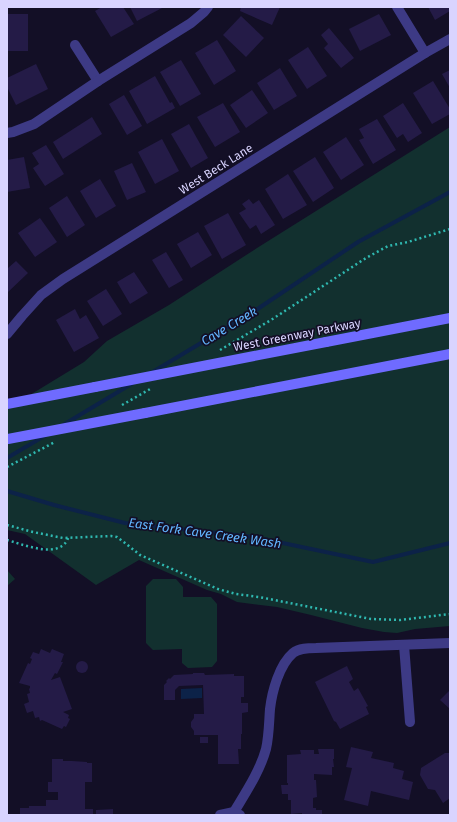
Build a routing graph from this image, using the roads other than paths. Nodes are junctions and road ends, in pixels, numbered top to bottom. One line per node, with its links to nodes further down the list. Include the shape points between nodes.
1 (208, 7): 6 (street, via 191,23)
2 (397, 7): 5 (street)
3 (450, 39): 5 (street, West Beck Lane)
4 (75, 45): 6 (street)
5 (425, 52): 9 (street, West Beck Lane, via 63,279 41,295)
6 (98, 81): 7 (street, via 34,124)
7 (7, 133)
8 (450, 318): 11 (main road, West Greenway Parkway, bridge)
9 (7, 333)
10 (450, 354): 12 (main road, bridge)
11 (7, 404)
12 (7, 439)
13 (450, 643): 14 (street)
14 (404, 645): 15 (street); 16 (street, via 303,648 286,660 279,672 270,708 267,742 261,764)
15 (410, 722)
16 (237, 813): 17 (street)
17 (220, 815)

